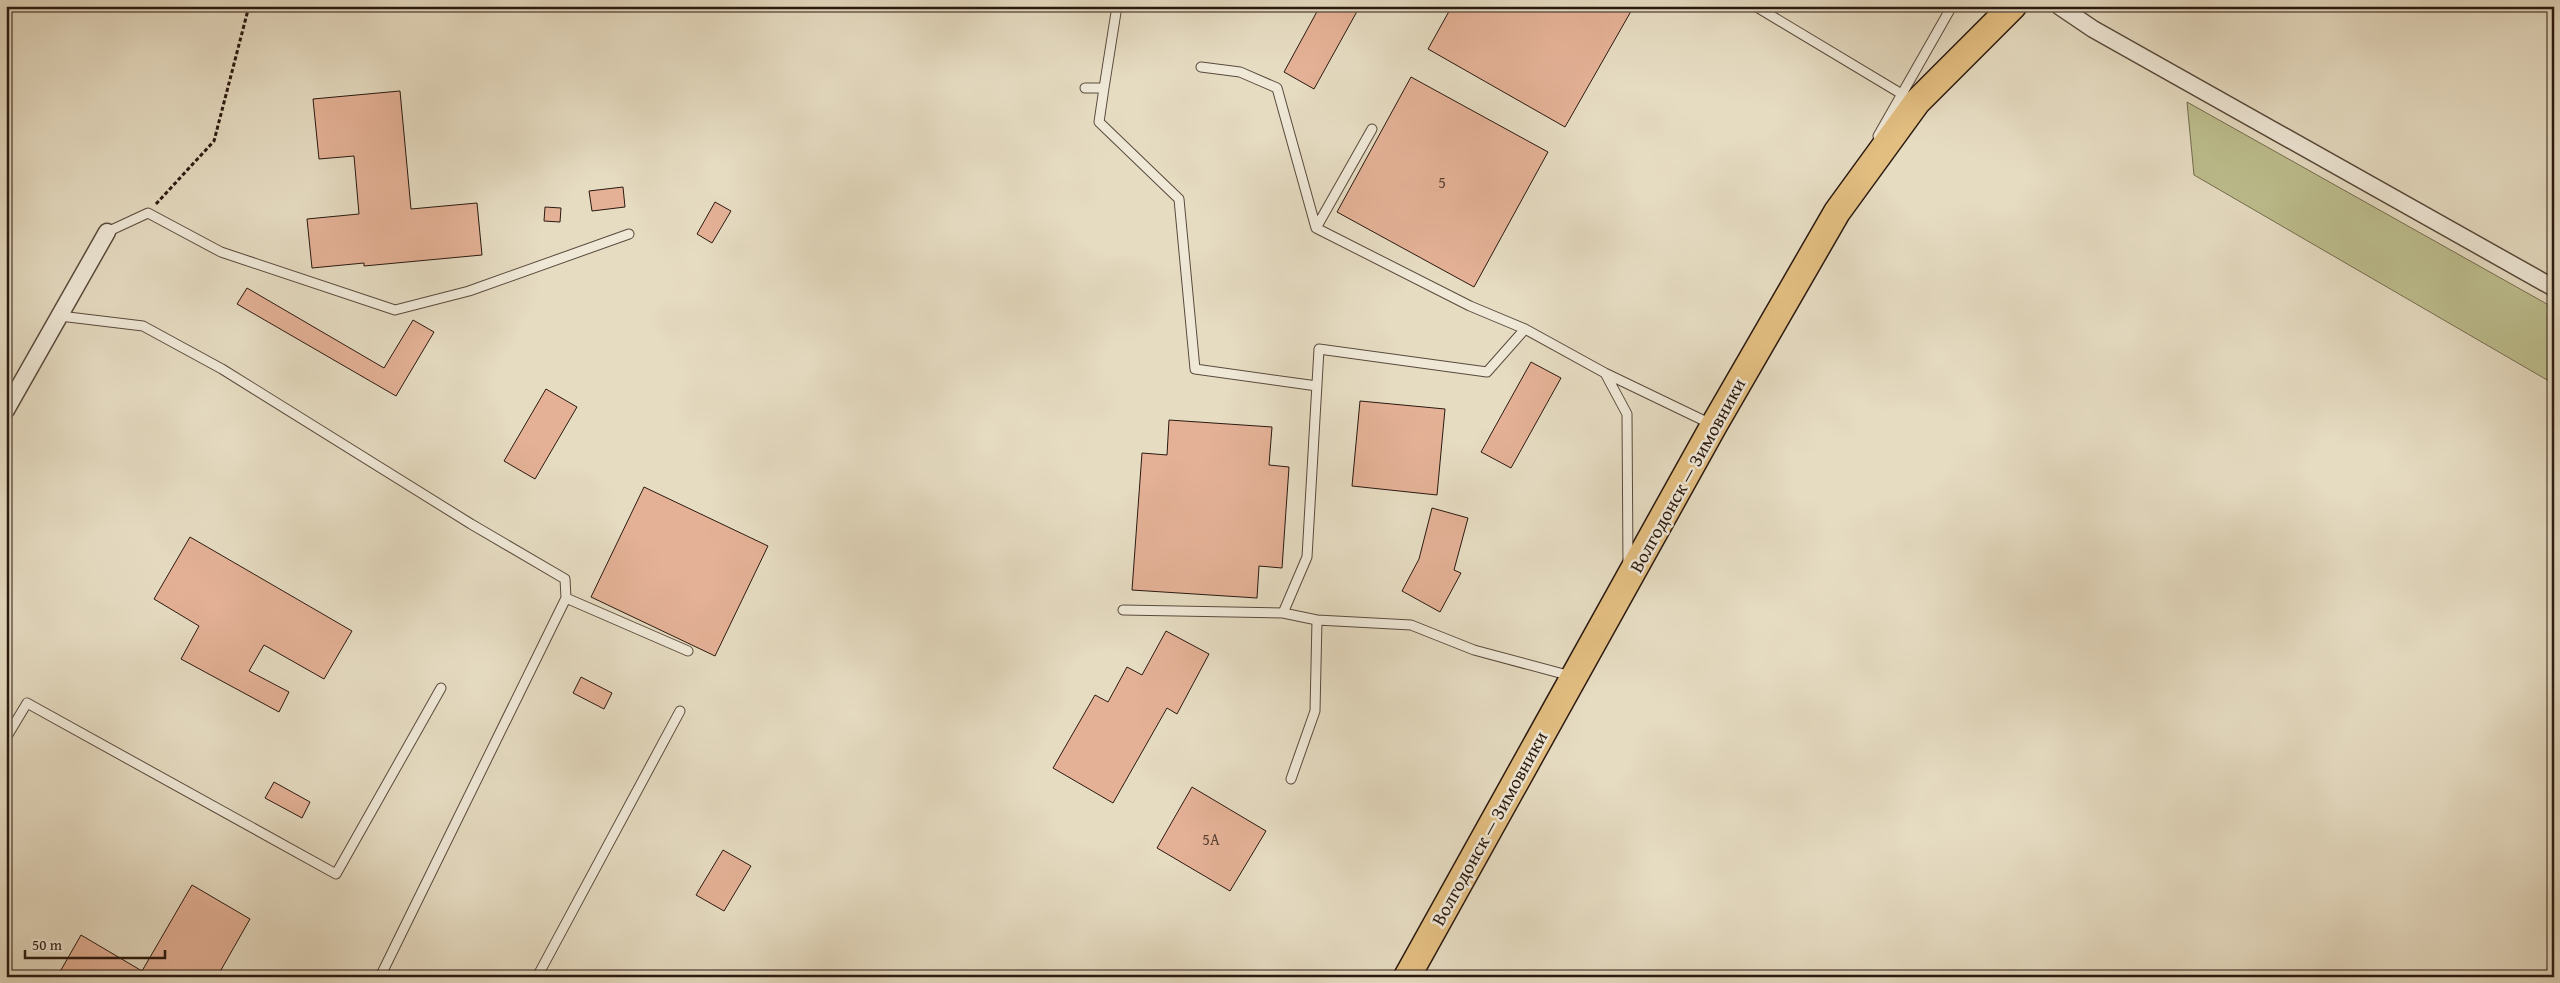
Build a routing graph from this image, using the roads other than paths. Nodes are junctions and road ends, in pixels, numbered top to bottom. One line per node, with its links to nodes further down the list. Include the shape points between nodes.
1 (1117, 6): 8 (lane)
2 (1755, 6): 9 (lane)
3 (1952, 6): 9 (lane)
4 (2014, 6): 9 (main road, Волгодонск — Зимовники)
5 (2059, 6): 14 (street, via 2092,30)
6 (1202, 67): 11 (lane, via 1240,72 1277,88)
7 (1085, 88): 8 (lane)
8 (1104, 88): 18 (lane, via 1099,122 1179,199 1195,369)
9 (1909, 98): 20 (main road, Волгодонск — Зимовники, via 1837,212)
10 (1372, 129): 11 (lane)
11 (1316, 228): 16 (lane, via 1470,306)
12 (107, 232): 13 (lane, via 148,213 221,252 395,310 469,291); 15 (street)
13 (629, 234)
14 (2554, 288)
15 (60, 316): 19 (street); 22 (lane, via 143,326 222,369 471,524 566,579)
16 (1525, 329): 17 (lane); 18 (lane, via 1487,372 1319,349)
17 (1605, 373): 20 (lane); 21 (lane, via 1627,414)
18 (1317, 386): 24 (lane, via 1307,557)
19 (6, 410)
20 (1714, 425): 21 (main road, Волгодонск — Зимовники)
21 (1628, 581): 27 (main road, Волгодонск — Зимовники)
22 (566, 598): 26 (lane); 32 (lane)
23 (1123, 610): 24 (lane)
24 (1283, 613): 25 (lane)
25 (1317, 620): 27 (lane, via 1411,625 1474,650); 31 (lane, via 1315,711)
26 (688, 651)
27 (1574, 677): 34 (main road, Волгодонск — Зимовники)
28 (440, 688): 30 (lane, via 336,874 27,703)
29 (680, 710): 33 (lane)
30 (6, 738)
31 (1290, 779)
32 (380, 977)
33 (537, 977)
34 (1407, 977)

